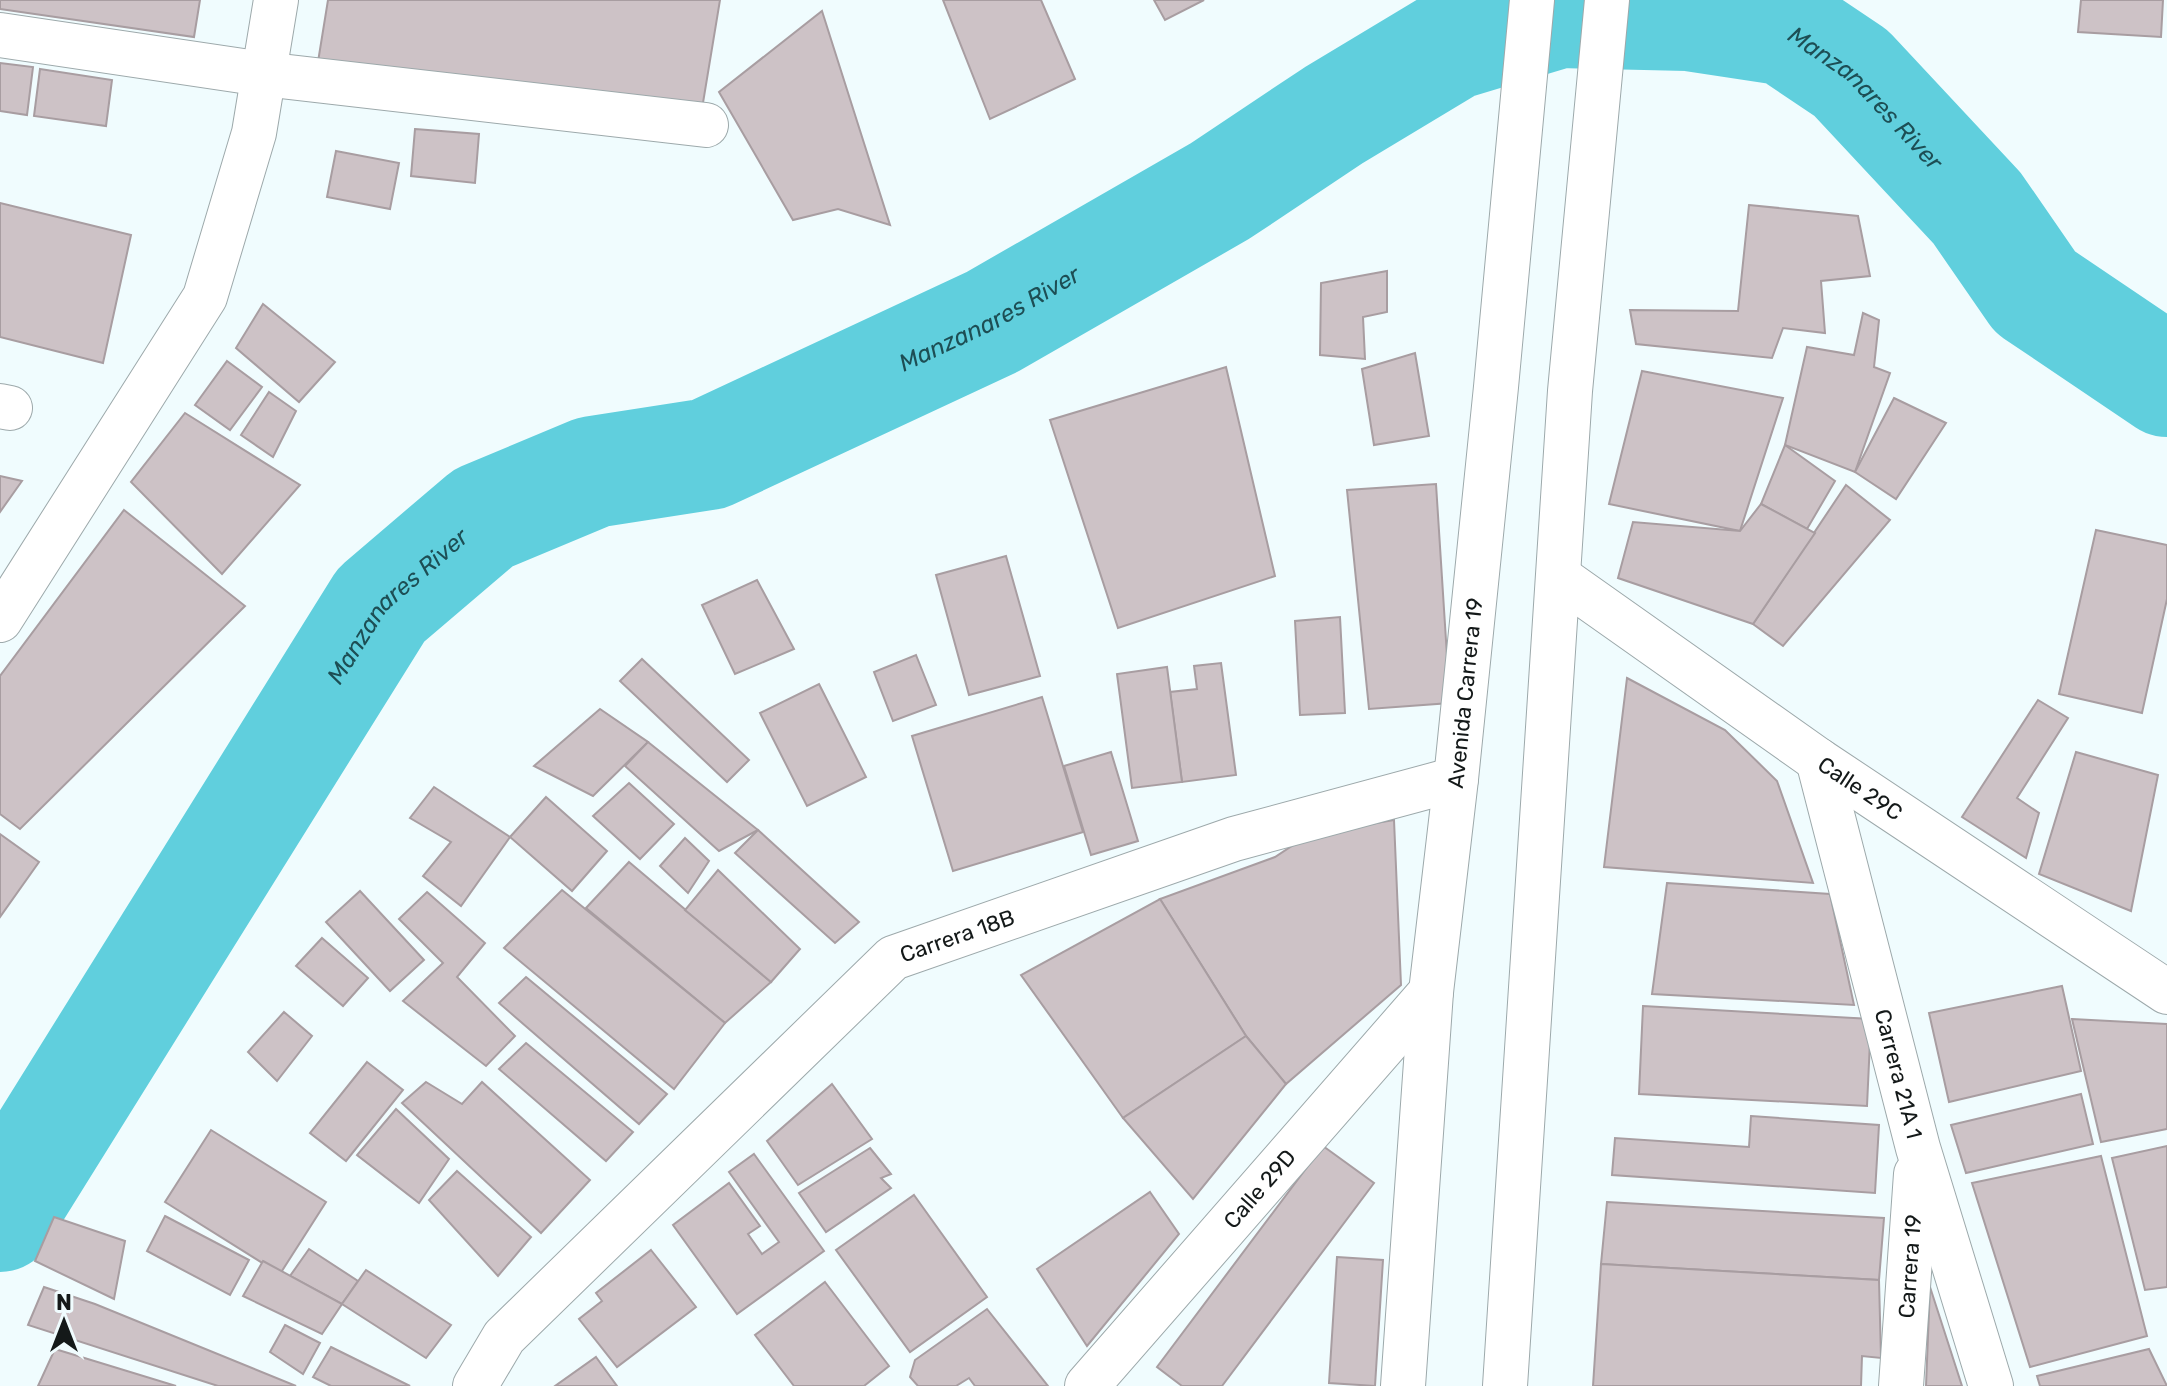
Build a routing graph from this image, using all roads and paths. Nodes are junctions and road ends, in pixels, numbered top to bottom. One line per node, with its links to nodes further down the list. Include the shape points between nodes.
1 (276, 0): 5 (street)
2 (1532, 0): 10 (street, Avenida Carrera 19)
3 (1607, 0): 7 (street, via 1570,391)
4 (0, 35): 5 (street)
5 (263, 74): 6 (street); 8 (street, via 254,133 205,297)
6 (706, 125)
7 (1559, 577): 9 (street, Calle 29C); 17 (street)
8 (0, 620)
9 (1818, 760): 12 (street, Calle 29C); 13 (street, Carrera 21A 1)
10 (1456, 779): 11 (street, Avenida Carrera 19); 14 (street, Carrera 18B, via 1234,839 893,958 504,1337)
11 (1431, 992): 15 (street, Calle 29D); 16 (street, Avenida Carrera 19)
12 (2167, 992)
13 (1918, 1148): 18 (street, Carrera 19); 19 (street, Carrera 21A 1)
14 (475, 1386)
15 (1087, 1386)
16 (1403, 1386)
17 (1505, 1386)
18 (1901, 1386)
19 (1991, 1386)

